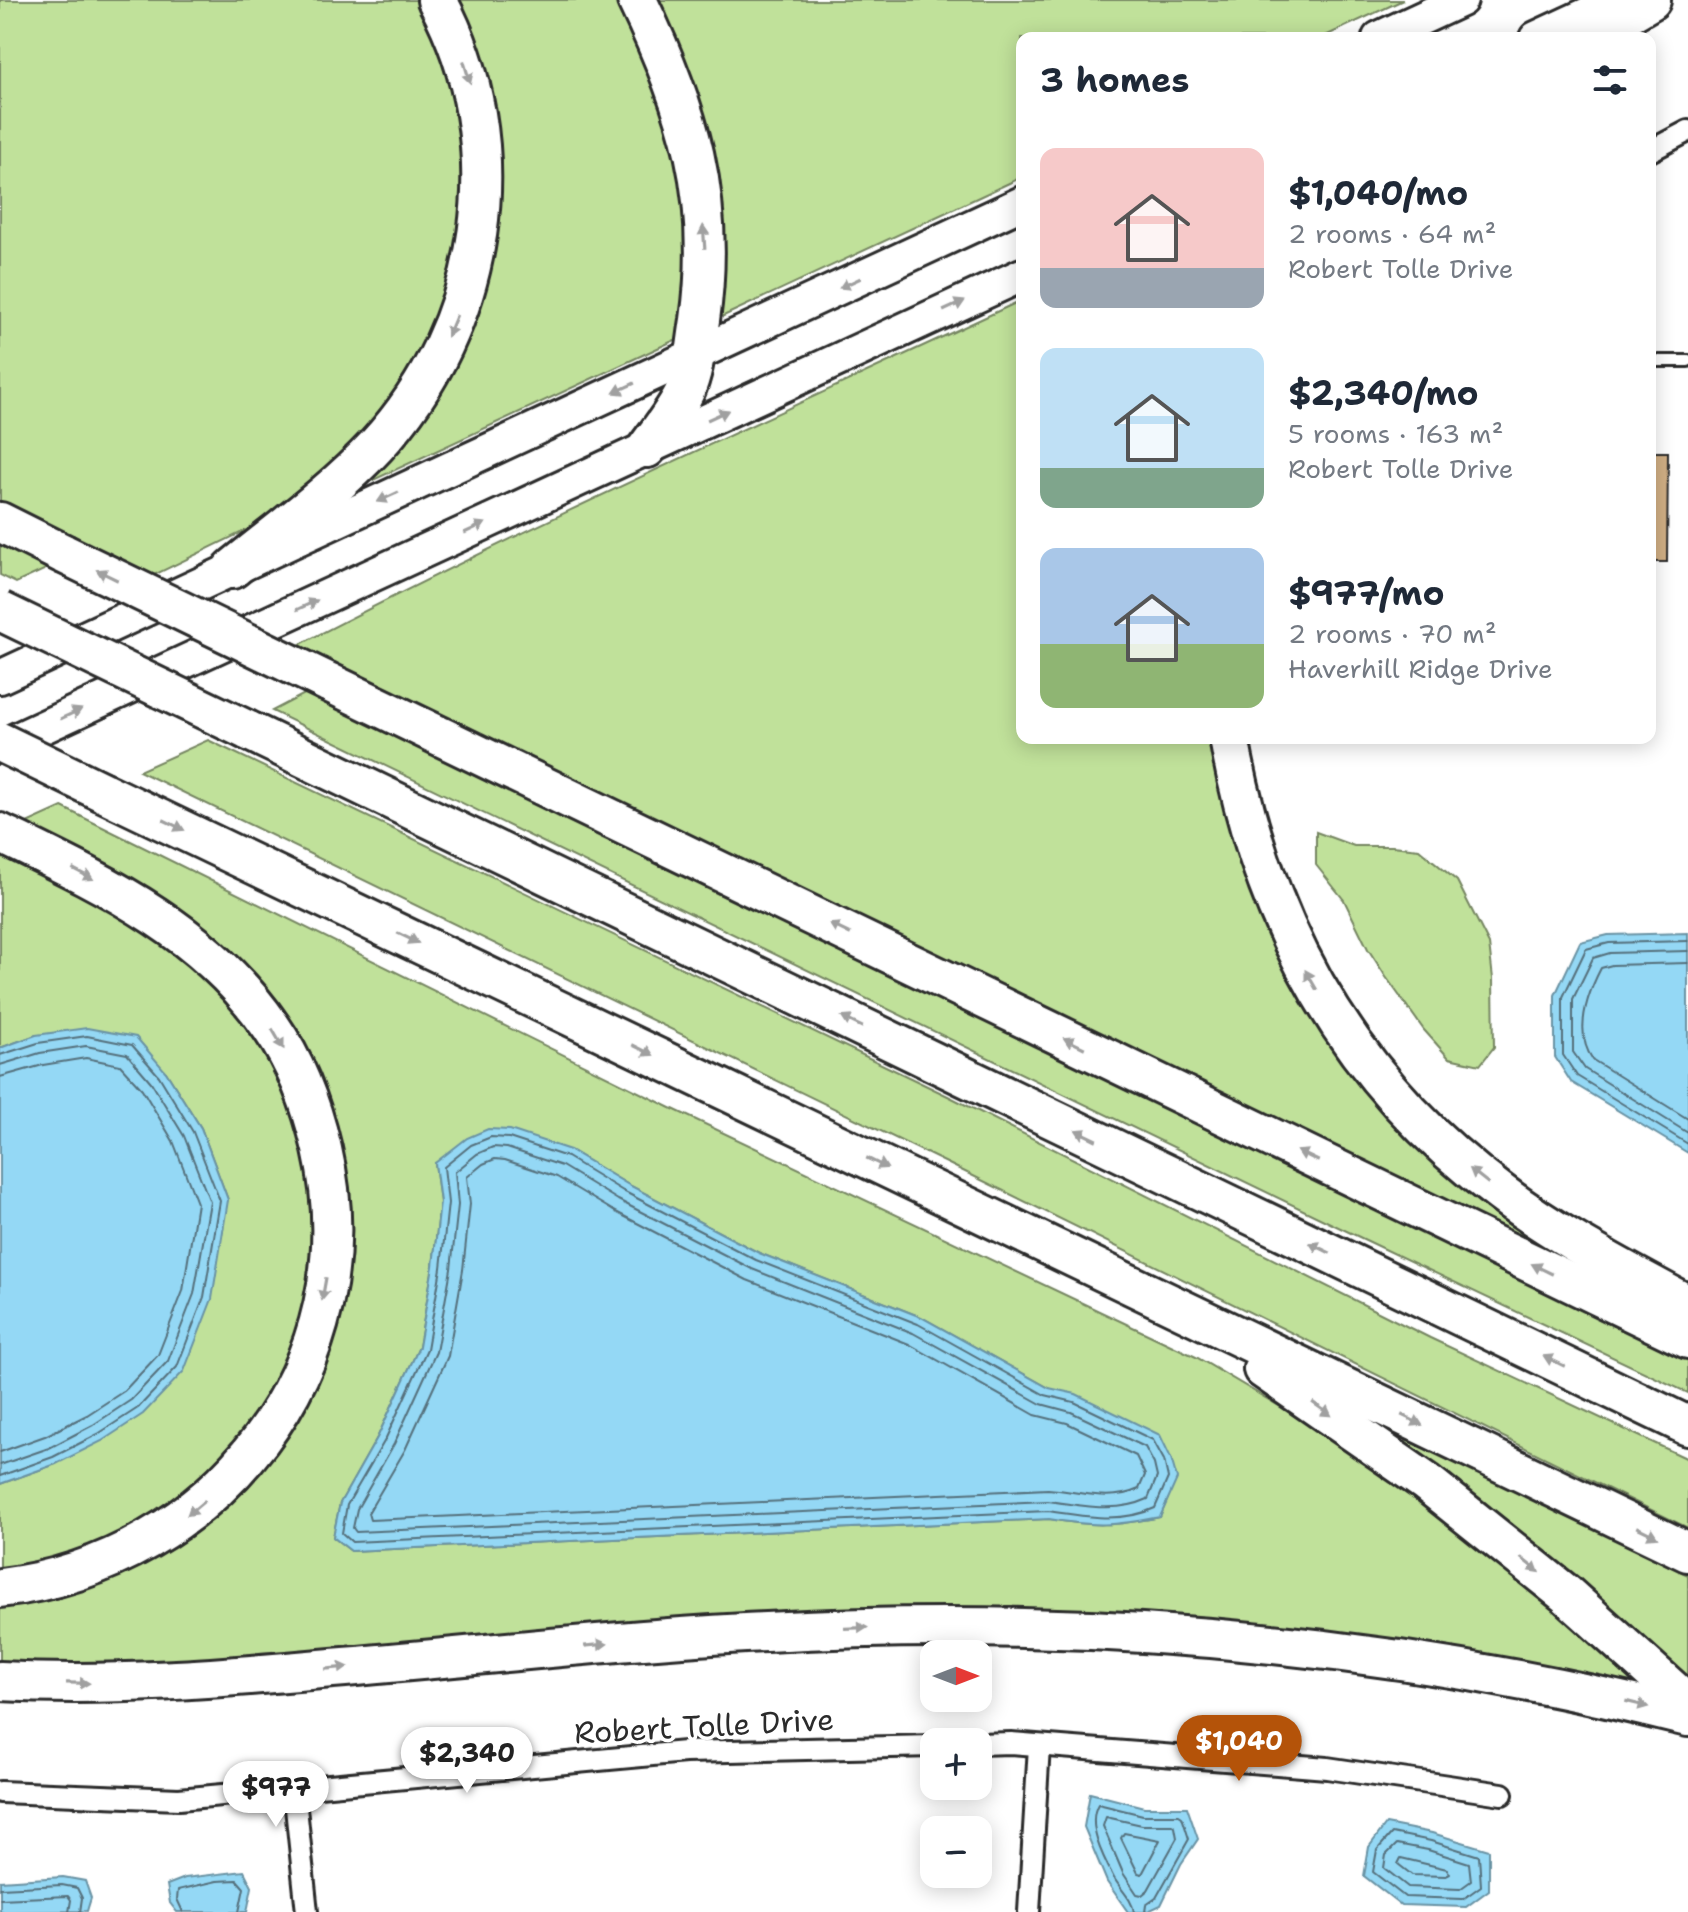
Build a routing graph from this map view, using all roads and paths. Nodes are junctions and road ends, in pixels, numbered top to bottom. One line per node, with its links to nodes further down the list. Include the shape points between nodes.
1 (437, 0): 18 (highway, one-way to 18, via 471,84 481,145 479,226 460,308 419,391 377,445)
2 (637, 0): 13 (highway, one-way to 2, via 705,252 701,189 681,102)
3 (1461, 0): 6 (main road)
4 (1618, 0): 7 (main road)
5 (1651, 0): 8 (highway)
6 (1392, 32)
7 (1549, 32)
8 (1596, 32)
9 (1688, 131): 10 (street)
10 (1656, 148)
11 (1016, 206): 13 (main road, one-way to 13)
12 (1016, 278): 16 (main road, one-way to 12)
13 (695, 355): 16 (highway, via 684,394); 18 (main road, one-way to 18)
14 (1656, 361): 15 (lane)
15 (1688, 361)
16 (647, 448): 21 (main road, one-way to 16)
17 (0, 522): 26 (highway, one-way to 17, bridge)
18 (232, 569): 20 (main road)
19 (0, 611): 27 (highway, one-way to 19, bridge)
20 (0, 677)
21 (0, 744): 24 (highway, one-way to 24, bridge)
22 (1230, 744): 25 (highway, one-way to 22, via 1502,1194 1459,1160 1381,1082 1324,1002 1284,927 1252,839)
23 (6, 836): 29 (highway, one-way to 29, via 178,930 246,993 273,1029 309,1100 327,1169 331,1233 320,1312 293,1388 265,1433 219,1489 144,1543 103,1563)
24 (1165, 1301): 28 (highway, one-way to 28); 31 (highway, one-way to 31, via 1426,1482 1566,1594)
25 (1688, 1305)
26 (1688, 1339)
27 (1688, 1423)
28 (1688, 1552)
29 (0, 1588)
30 (0, 1681): 32 (highway, one-way to 32, via 155,1682 763,1632 992,1626 1321,1648 1586,1692)
31 (1688, 1704)
32 (1688, 1717)
33 (992, 1744): 35 (street)
34 (920, 1746): 36 (street, Robert Tolle Drive, via 685,1752)
35 (1039, 1746): 38 (street, via 1327,1768); 40 (street)
36 (294, 1789): 37 (street, Robert Tolle Drive, via 179,1799); 39 (street)
37 (0, 1792)
38 (1502, 1794)
39 (307, 1912)
40 (1029, 1912)

